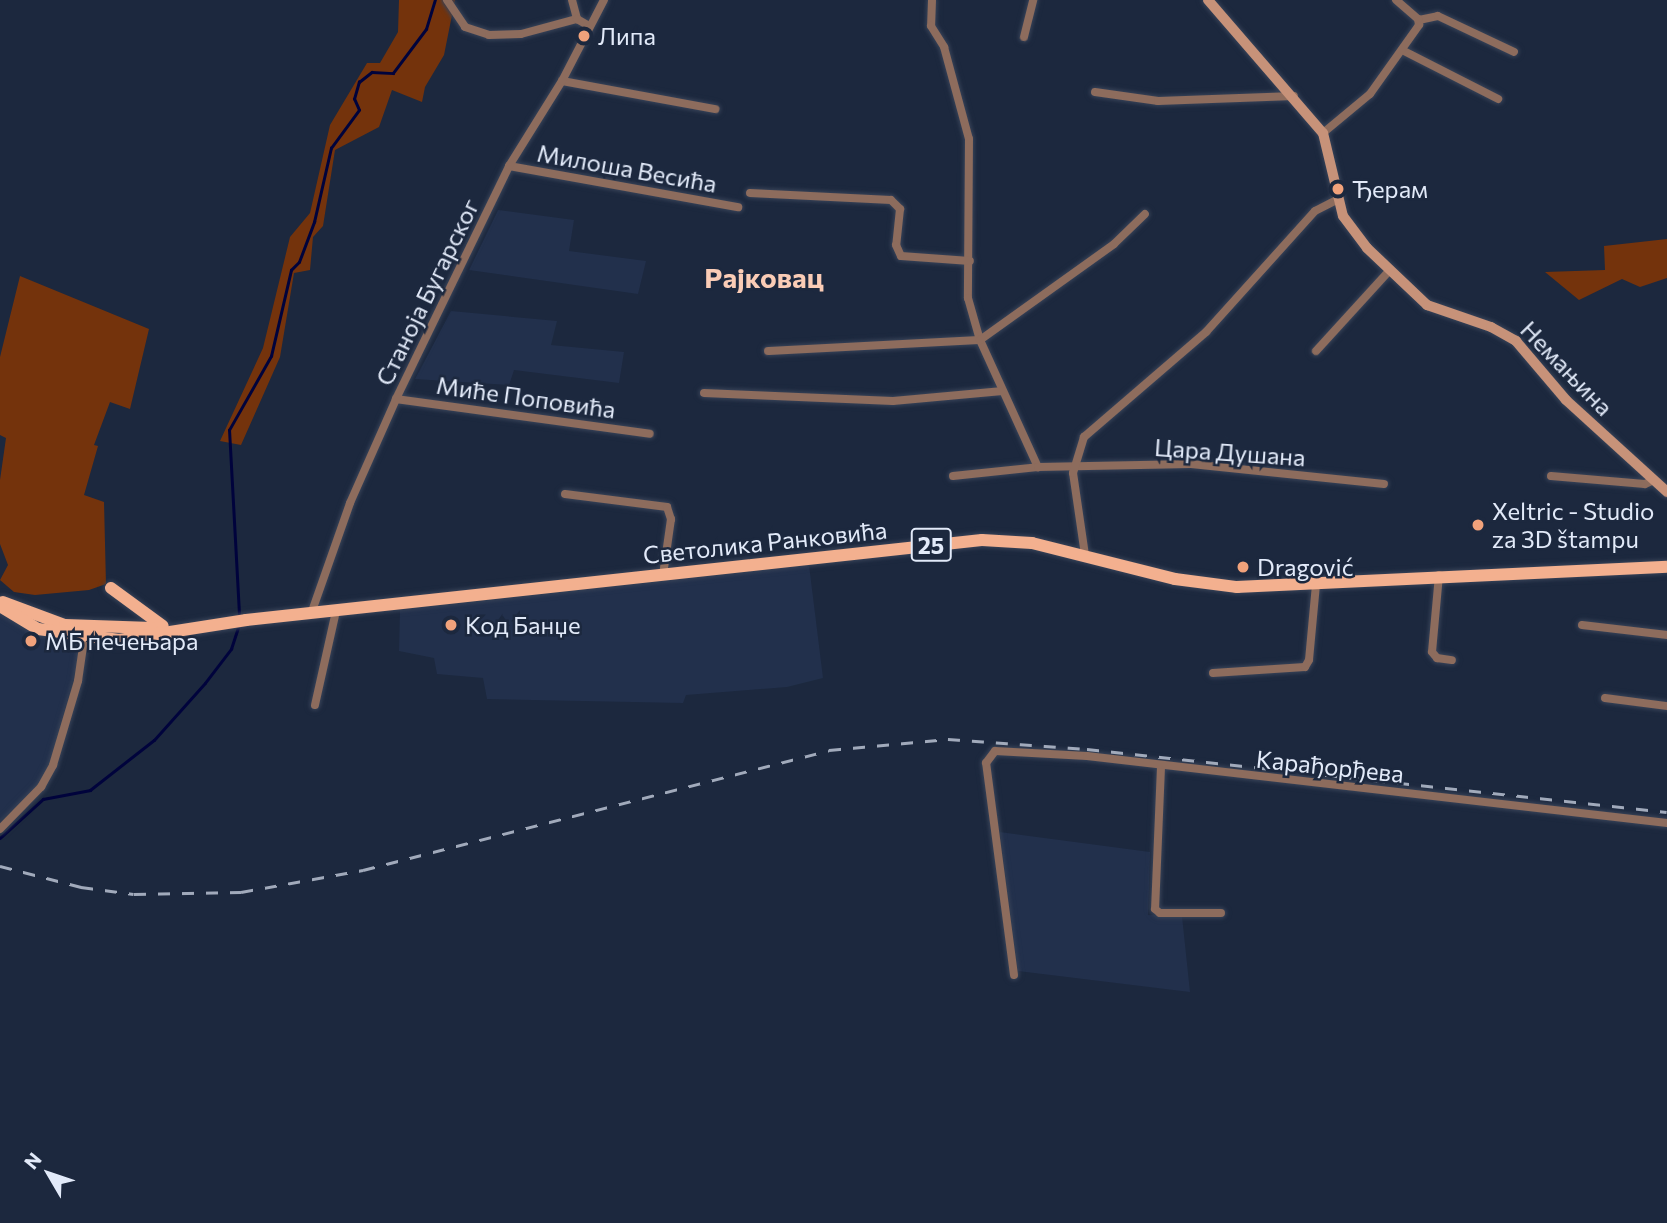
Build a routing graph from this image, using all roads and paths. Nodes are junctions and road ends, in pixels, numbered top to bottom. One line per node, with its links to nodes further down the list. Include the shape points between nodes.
1 (447, 0): 8 (street, via 465,27 489,35 521,34)
2 (572, 0): 8 (street)
3 (604, 0): 10 (street, Станоја Бугарског)
4 (932, 0): 25 (street, via 931,26 944,47 965,120 971,181)
5 (1033, 0): 11 (street)
6 (1208, 0): 16 (street, Немањина)
7 (1396, 0): 9 (street)
8 (577, 19): 10 (street)
9 (1419, 20): 12 (street); 13 (street, via 1438,16)
10 (589, 26): 14 (street, Станоја Бугарског)
11 (1024, 37)
12 (1402, 50): 17 (street); 19 (street, via 1364,101)
13 (1514, 52)
14 (562, 81): 18 (street); 20 (street, Станоја Бугарског)
15 (1095, 92): 16 (street, via 1158,102)
16 (1294, 96): 19 (street, Немањина)
17 (1499, 99)
18 (715, 108)
19 (1323, 132): 22 (street, Немањина)
20 (509, 166): 23 (street, Милоша Весића); 32 (street, Станоја Бугарског)
21 (750, 193): 25 (street, via 891,200 900,209 896,245 901,256)
22 (1337, 200): 26 (street, Немањина, via 1349,226); 34 (street, via 1315,211 1206,332 1091,429)
23 (738, 207)
24 (1145, 214): 27 (street, via 1114,244)
25 (970, 261): 27 (street, via 968,298)
26 (1389, 271): 29 (street); 38 (street, Немањина, via 1427,305 1491,327 1516,341 1566,400)
27 (980, 340): 28 (street); 30 (street)
28 (768, 351)
29 (1317, 351)
30 (1003, 391): 31 (street, via 880,401); 35 (street)
31 (704, 393)
32 (396, 399): 33 (street, Миће Поповића); 51 (street, Станоја Бугарског, via 350,503)
33 (650, 433)
34 (1073, 466): 35 (street, Цара Душана); 39 (street, Цара Душана, via 1191,464); 42 (street)
35 (1038, 467): 36 (street, Цара Душана)
36 (953, 476)
37 (1551, 476): 38 (street, via 1645,484)
38 (1654, 480): 40 (street, Немањина)
39 (1384, 484)
40 (1667, 492)
41 (565, 494): 44 (street, via 667,507 671,519)
42 (1085, 555): 44 (main road, Светолика Ранковића / 25, via 1032,543 982,540); 46 (main road, Светолика Ранковића / 25, via 1204,584)
43 (1667, 567): 45 (main road, Светолика Ранковића / 25)
44 (663, 575): 50 (main road, Светолика Ранковића / 25)
45 (1439, 575): 46 (main road, Светолика Ранковића / 25); 56 (street, via 1432,652 1437,658)
46 (1316, 584): 57 (street, via 1310,660 1305,667)
47 (111, 588): 53 (main road)
48 (0, 600): 55 (main road, Светолика Ранковића / 25)
49 (0, 606): 55 (main road, Светолика Ранковића / 25, via 38,629)
50 (335, 611): 51 (main road, Светолика Ранковића / 25); 59 (street)
51 (311, 614): 53 (main road, Светолика Ранковића / 25)
52 (1582, 625): 54 (street)
53 (169, 628): 55 (main road, Светолика Ранковића / 25, via 135,638)
54 (1667, 635)
55 (89, 637): 63 (street, via 50,771)
56 (1452, 660)
57 (1213, 673)
58 (1605, 698): 60 (street)
59 (315, 705)
60 (1667, 706)
61 (1161, 767): 62 (street, Карађорђева); 64 (street, via 1154,909 1160,913); 65 (street, Карађорђева, via 1055,753 990,754 986,763)
62 (1667, 823)
63 (0, 829)
64 (1221, 912)
65 (1014, 975)

